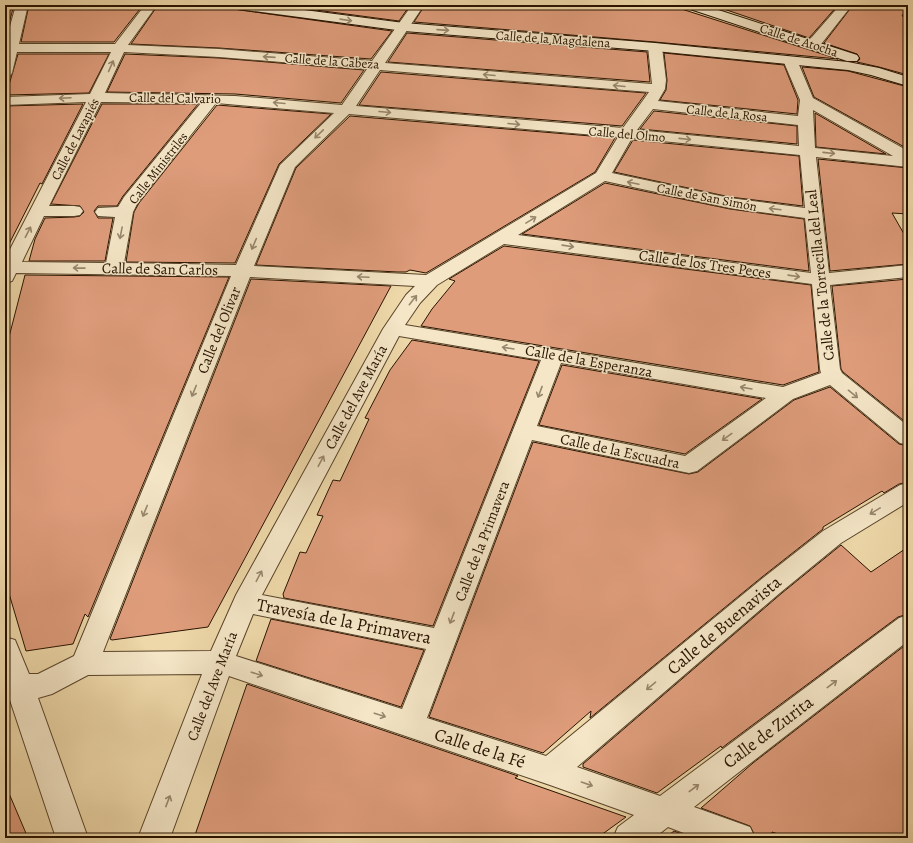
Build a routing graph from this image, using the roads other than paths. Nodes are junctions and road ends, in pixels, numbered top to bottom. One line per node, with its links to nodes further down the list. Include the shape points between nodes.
1 (22, 5): 11 (street)
2 (151, 5): 12 (street, Calle de Lavapiés)
3 (238, 5): 7 (street, Calle de la Magdalena)
4 (418, 5): 8 (street, Calle del Olivar)
5 (692, 5): 9 (street, Calle de Atocha)
6 (846, 5): 9 (street)
7 (261, 6): 8 (street, Calle de la Magdalena, one-way to 8)
8 (404, 27): 10 (street, Calle de la Magdalena, one-way to 10); 14 (street, Calle del Olivar)
9 (811, 44): 16 (street, Calle de Atocha)
10 (655, 47): 13 (street, Calle de la Magdalena); 19 (street, via 659,80)
11 (8, 48): 12 (street, Calle de la Cabeza); 15 (street)
12 (119, 48): 14 (street, Calle de la Cabeza, one-way to 12); 18 (street, Calle de Lavapiés, one-way to 12)
13 (790, 60): 17 (street, Calle de la Magdalena, via 868,70); 21 (street)
14 (378, 65): 19 (street, Calle de la Cabeza, one-way to 14); 23 (street, Calle del Olivar)
15 (5, 73)
16 (908, 76)
17 (908, 82)
18 (96, 97): 20 (street, Calle del Calvario); 22 (street, Calle del Calvario, one-way to 22); 30 (street, Calle de Lavapiés)
19 (653, 97): 24 (street, Calle de la Rosa); 25 (street, Calle del Ave María)
20 (212, 98): 23 (street, Calle del Calvario, one-way to 20); 33 (street, Calle Ministriles)
21 (807, 100): 24 (street, Calle de la Torrecilla del Leal); 27 (street)
22 (5, 101)
23 (346, 109): 25 (street, Calle del Olmo, one-way to 25); 38 (street, Calle del Olivar, one-way to 38, via 288,165)
24 (805, 121): 26 (street, Calle de la Torrecilla del Leal)
25 (627, 134): 26 (street, Calle del Olmo, one-way to 26); 29 (street, Calle del Ave María)
26 (807, 151): 28 (street, Calle del Olmo, one-way to 28); 34 (street, Calle de la Torrecilla del Leal)
27 (908, 158)
28 (908, 162)
29 (602, 176): 34 (street, Calle de San Simón, one-way to 29, via 730,203); 35 (street, Calle del Ave María, one-way to 29)
30 (39, 211): 31 (street); 37 (street, Calle de Lavapiés, one-way to 30)
31 (74, 212)
32 (104, 212): 33 (street)
33 (124, 212): 36 (street, Calle Ministriles, one-way to 36)
34 (813, 214): 40 (street, Calle de la Torrecilla del Leal)
35 (502, 238): 40 (street, Calle de los Tres Peces, one-way to 40); 41 (street, Calle del Ave María)
36 (114, 268): 37 (street, Calle de San Carlos, one-way to 37); 38 (street, Calle de San Carlos)
37 (7, 270)
38 (243, 271): 41 (street, Calle de San Carlos, one-way to 38); 54 (street, Calle del Olivar, one-way to 54, via 92,643)
39 (908, 271): 40 (street, Calle de los Tres Peces)
40 (820, 280): 44 (street, Calle de la Torrecilla del Leal, via 829,366)
41 (430, 281): 42 (street, Calle del Ave María, one-way to 41, via 413,299)
42 (393, 329): 43 (street, Calle de la Esperanza, one-way to 42); 49 (street, Calle del Ave María, one-way to 42)
43 (554, 356): 45 (street, Calle de la Esperanza, one-way to 43); 46 (street, Calle de la Primavera, one-way to 46)
44 (833, 376): 45 (street, Calle de la Escuadra); 47 (street, Calle de la Torrecilla del Leal, one-way to 47)
45 (785, 394): 46 (street, Calle de la Escuadra, one-way to 46, via 689,465)
46 (525, 431): 51 (street, Calle de la Primavera, one-way to 51)
47 (908, 438)
48 (908, 491): 57 (street, Calle de Buenavista, one-way to 57, via 832,538)
49 (246, 602): 51 (street, Travesía de la Primavera); 53 (street, Calle del Ave María)
50 (908, 626): 58 (street, Calle de Zurita, one-way to 50)
51 (443, 641): 56 (street, Calle de la Primavera)
52 (5, 648): 55 (street)
53 (220, 662): 54 (street, Calle de la Fé); 56 (street, Calle de la Fé, one-way to 56); 60 (street, Calle del Ave María, one-way to 53)
54 (86, 664): 55 (street, via 42,686)
55 (12, 683): 59 (street)
56 (410, 725): 57 (street, Calle de la Fé)
57 (550, 771): 58 (street, Calle de la Fé, one-way to 58)
58 (663, 811): 61 (street, Calle de Zurita); 62 (street, Calle de la Fé)
59 (72, 838)
60 (154, 838)
61 (629, 838)
62 (739, 838)

